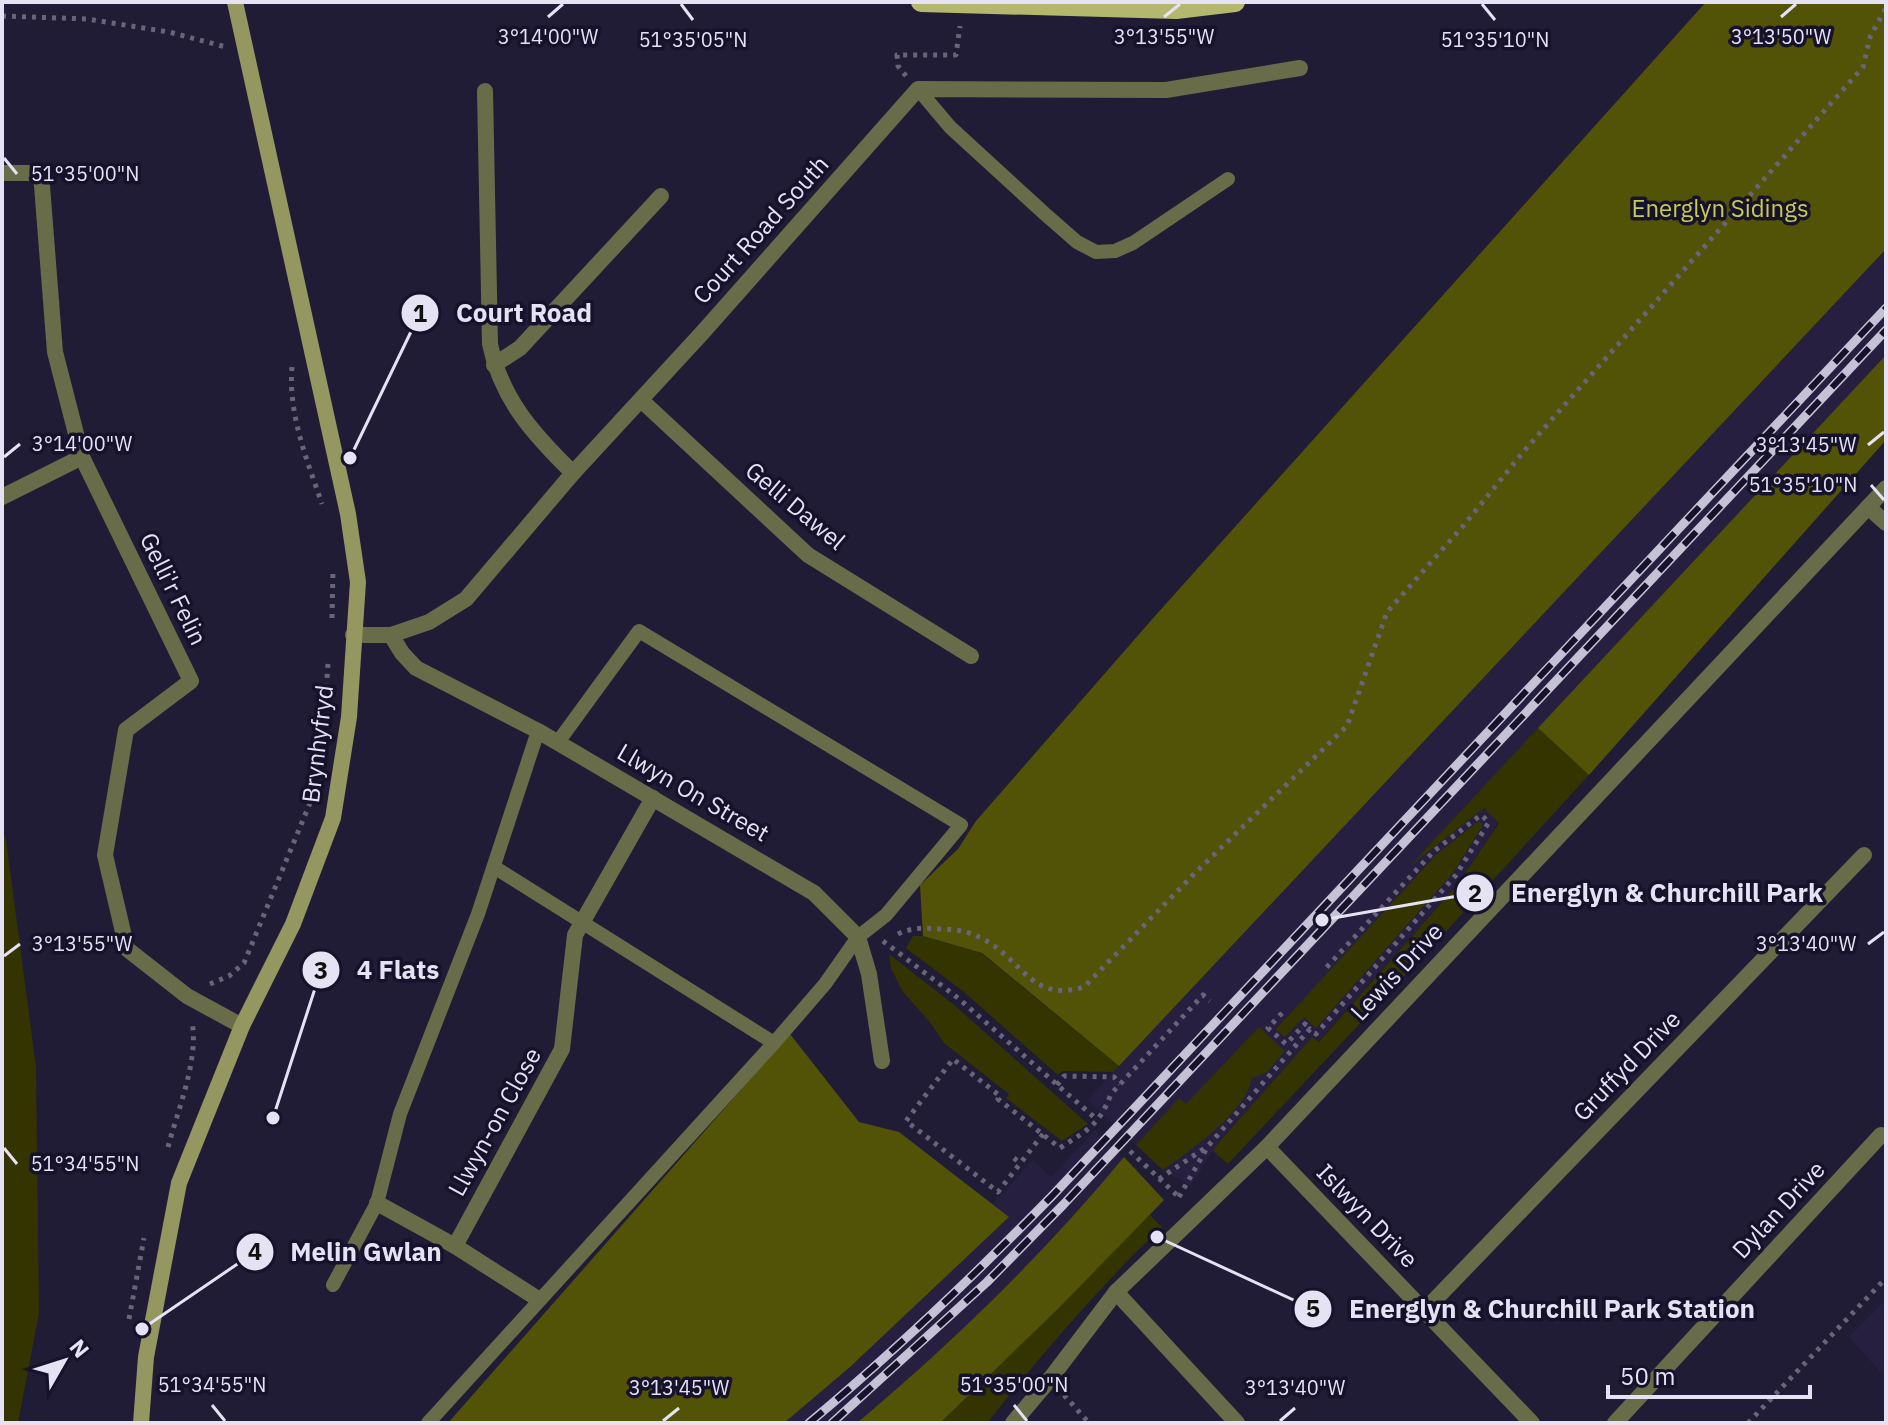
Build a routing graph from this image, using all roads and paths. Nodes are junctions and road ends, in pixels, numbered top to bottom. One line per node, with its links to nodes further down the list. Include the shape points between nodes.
1 (235, 2): 26 (main road, Brynhyfryd, via 348,514 358,582)
2 (921, 2): 3 (main road, via 1176,9)
3 (1235, 2)
4 (1886, 8): 37 (path, via 1870,37 1863,67 1387,612 1347,726 1084,987 1049,991 984,939 959,930 923,928)
5 (2, 16): 7 (path, via 87,19 169,32 222,46)
6 (956, 55): 9 (path, via 897,55 898,66)
7 (225, 60)
8 (1300, 68): 9 (street, via 1166,90)
9 (918, 89): 12 (lane, via 950,127 1034,204 1096,252 1133,243); 16 (street, Court Road South)
10 (485, 91): 15 (street)
11 (2, 173): 17 (street, Gelli'r Felin, via 41,173 55,352)
12 (1228, 179)
13 (661, 196): 15 (street, via 520,348)
14 (293, 353): 22 (path, via 290,389 299,436)
15 (494, 365): 18 (street, via 521,417)
16 (641, 400): 18 (street, Court Road South); 28 (street, Gelli Dawel, via 808,555)
17 (82, 457): 20 (street); 39 (street, Gelli'r Felin, via 191,681 126,730 105,855 127,949)
18 (573, 473): 27 (street, Court Road South, via 466,599 429,622)
19 (1886, 488): 21 (street, Lewis Drive)
20 (2, 497)
21 (1868, 507): 23 (street); 52 (street, Lewis Drive)
22 (325, 513)
23 (1886, 523)
24 (333, 554): 25 (path)
25 (331, 630)
26 (353, 635): 27 (street, Court Road South); 42 (main road, Brynhyfryd, via 349,717 333,818 293,924)
27 (391, 635): 30 (street, Llwyn On Street, via 416,668)
28 (971, 656)
29 (329, 660): 39 (path, via 310,803 258,931 244,963 213,984 192,984)
30 (538, 731): 31 (street, Llwyn On Street); 34 (lane)
31 (558, 742): 32 (street, Llwyn On Street); 36 (lane, via 639,631 961,825 886,915)
32 (653, 798): 35 (street, Llwyn-on Close); 36 (street, Llwyn On Street, via 814,893)
33 (1864, 855): 67 (street, Gruffyd Drive)
34 (494, 867): 35 (lane); 59 (lane, via 400,1114)
35 (582, 923): 44 (lane); 62 (street, Llwyn-on Close, via 575,935 562,1049)
36 (858, 937): 37 (path); 44 (lane); 45 (street, Llwyn On Street)
37 (884, 941): 47 (path)
38 (1325, 969): 43 (path, via 1434,851 1481,815 1489,822 1456,875 1316,1034)
39 (187, 996): 42 (street, Gelli'r Felin); 54 (path, via 174,1009 191,1019 194,1035)
40 (1210, 1001): 46 (path, via 1203,995)
41 (1282, 1013): 43 (path, via 1268,1028 1286,1044 1305,1024)
42 (242, 1026): 70 (main road, Brynhyfryd, via 179,1183 146,1357)
43 (1310, 1029): 51 (path)
44 (774, 1043): 66 (lane)
45 (882, 1061)
46 (1120, 1084): 47 (path, via 1114,1077 1064,1076); 49 (path, via 1092,1127 1060,1148)
47 (1057, 1085): 48 (path)
48 (1094, 1117)
49 (1043, 1134): 56 (path); 56 (path, via 953,1059 906,1121 998,1192)
50 (1881, 1135): 76 (street, Dylan Drive)
51 (1208, 1146): 57 (path); 58 (path)
52 (1267, 1147): 60 (street, Lewis Drive); 67 (street, Islwyn Drive)
53 (1130, 1151): 57 (path)
54 (166, 1154)
55 (1014, 1158): 56 (path)
56 (1021, 1164)
57 (1159, 1179): 58 (path)
58 (1179, 1197): 60 (path)
59 (377, 1203): 62 (street); 64 (lane)
60 (1197, 1215): 65 (street, Lewis Drive)
61 (145, 1236): 68 (path)
62 (455, 1246): 66 (street)
63 (1886, 1278): 77 (path)
64 (333, 1285)
65 (1116, 1292): 69 (street, Lewis Drive); 74 (street)
66 (538, 1299): 71 (lane)
67 (1425, 1310): 75 (street, Islwyn Drive)
68 (128, 1322)
69 (1050, 1379): 72 (street, Lewis Drive); 73 (path)
70 (141, 1423)
71 (428, 1423)
72 (1013, 1423)
73 (1089, 1423)
74 (1237, 1423)
75 (1532, 1423)
76 (1615, 1423)
77 (1748, 1423)

